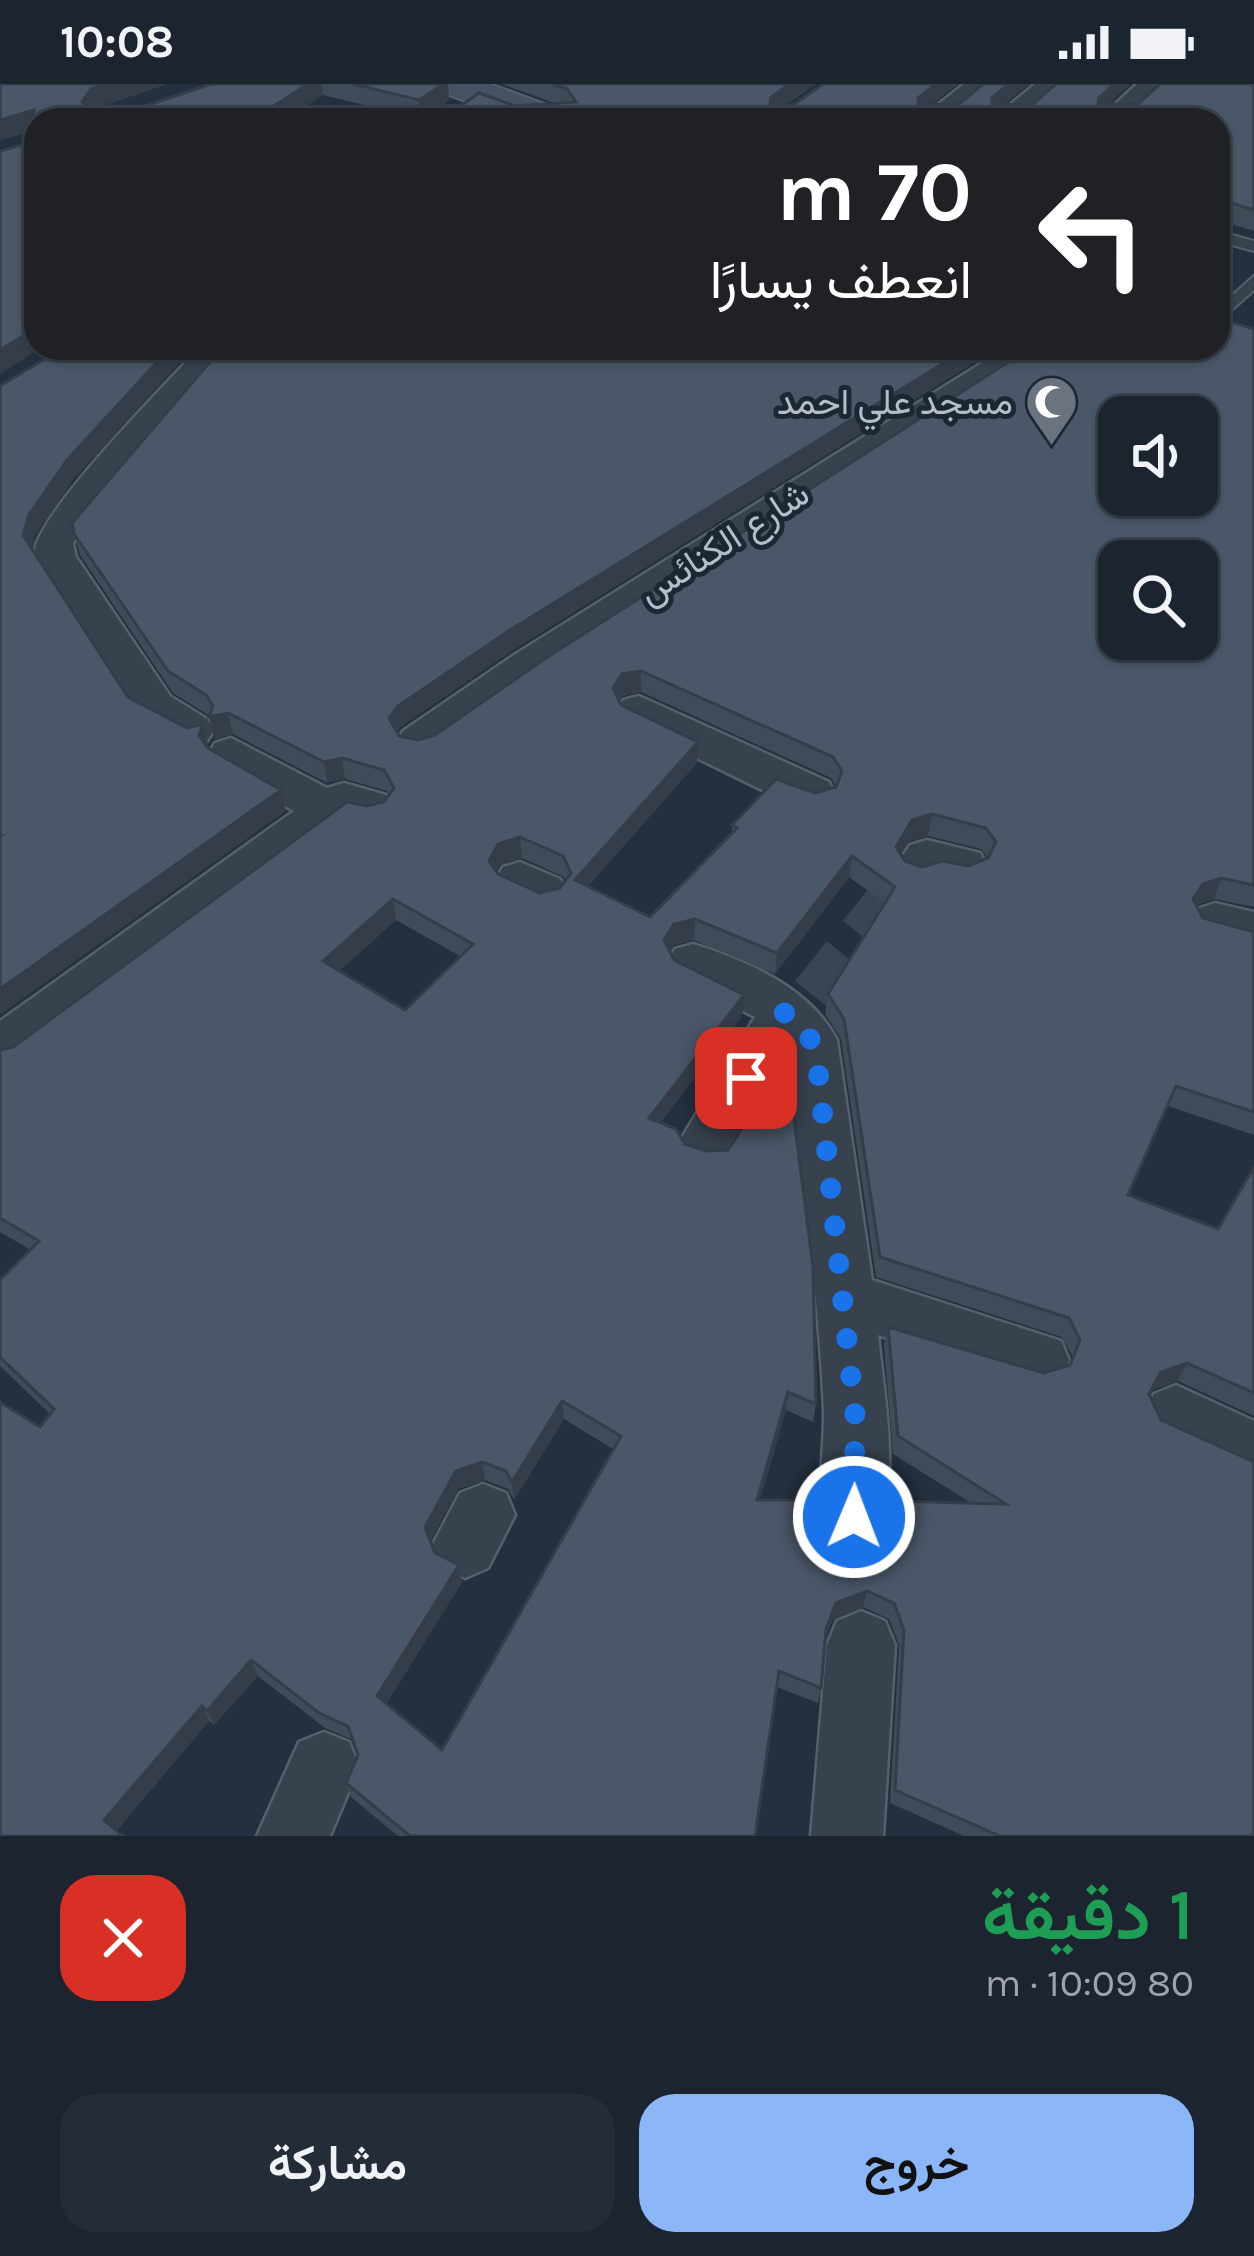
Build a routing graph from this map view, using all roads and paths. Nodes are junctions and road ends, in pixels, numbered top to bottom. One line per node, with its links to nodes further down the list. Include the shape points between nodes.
1 (983, 84): 6 (street)
2 (1054, 84): 7 (street)
3 (1155, 84): 8 (street)
4 (466, 90): 5 (street)
5 (518, 108)
6 (950, 108)
7 (1023, 108)
8 (1127, 108)
9 (1254, 281): 10 (lane)
10 (1230, 308)
11 (208, 360): 14 (street, via 53,542 55,557 154,706)
12 (1013, 360): 15 (street, شارع الكنائس, via 548,672)
13 (639, 711): 17 (street)
14 (191, 730)
15 (419, 742)
16 (232, 754): 20 (street, via 347,805)
17 (812, 794)
18 (693, 963): 19 (street)
19 (800, 1011): 21 (street); 22 (street, via 818,1070)
20 (5, 1042)
21 (706, 1144)
22 (845, 1298): 23 (street); 26 (street)
23 (1039, 1360)
24 (1175, 1414): 25 (street)
25 (1254, 1453)
26 (854, 1517)
27 (861, 1645): 29 (street)
28 (325, 1767): 30 (street)
29 (856, 1832)
30 (293, 1836)

